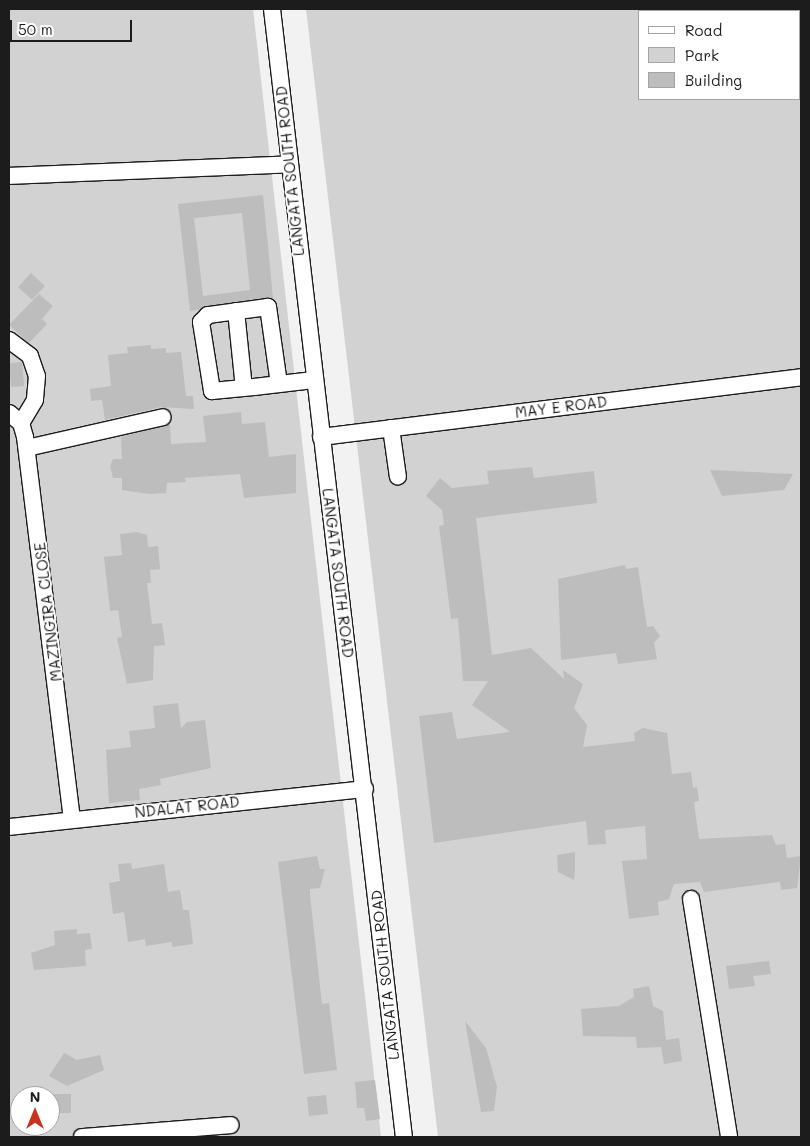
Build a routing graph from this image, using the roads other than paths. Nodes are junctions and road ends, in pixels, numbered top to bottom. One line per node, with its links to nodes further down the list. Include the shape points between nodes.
1 (272, 9): 2 (street, LANGATA SOUTH ROAD)
2 (290, 164): 3 (street); 7 (street, LANGATA SOUTH ROAD)
3 (9, 176)
4 (236, 311): 8 (street, via 268,307); 9 (street); 9 (street, via 208,314 201,322 206,370 212,391)
5 (9, 340): 11 (street, via 30,356 37,376 36,400)
6 (801, 377): 12 (street, MAY E ROAD)
7 (314, 380): 8 (street); 13 (street, LANGATA SOUTH ROAD)
8 (279, 384): 9 (street)
9 (244, 388)
10 (162, 417): 14 (street)
11 (15, 418): 14 (street, MAZINGIRA CLOSE)
12 (391, 428): 13 (street, MAY E ROAD); 15 (street)
13 (321, 437): 16 (street, LANGATA SOUTH ROAD)
14 (27, 448): 17 (street, MAZINGIRA CLOSE)
15 (398, 477)
16 (365, 789): 17 (street, NDALAT ROAD); 23 (street, LANGATA SOUTH ROAD)
17 (72, 819): 18 (street, NDALAT ROAD)
18 (9, 827)
19 (691, 899): 24 (street)
20 (231, 1125): 21 (street)
21 (118, 1135): 22 (street)
22 (82, 1137)
23 (404, 1137)
24 (729, 1137)

